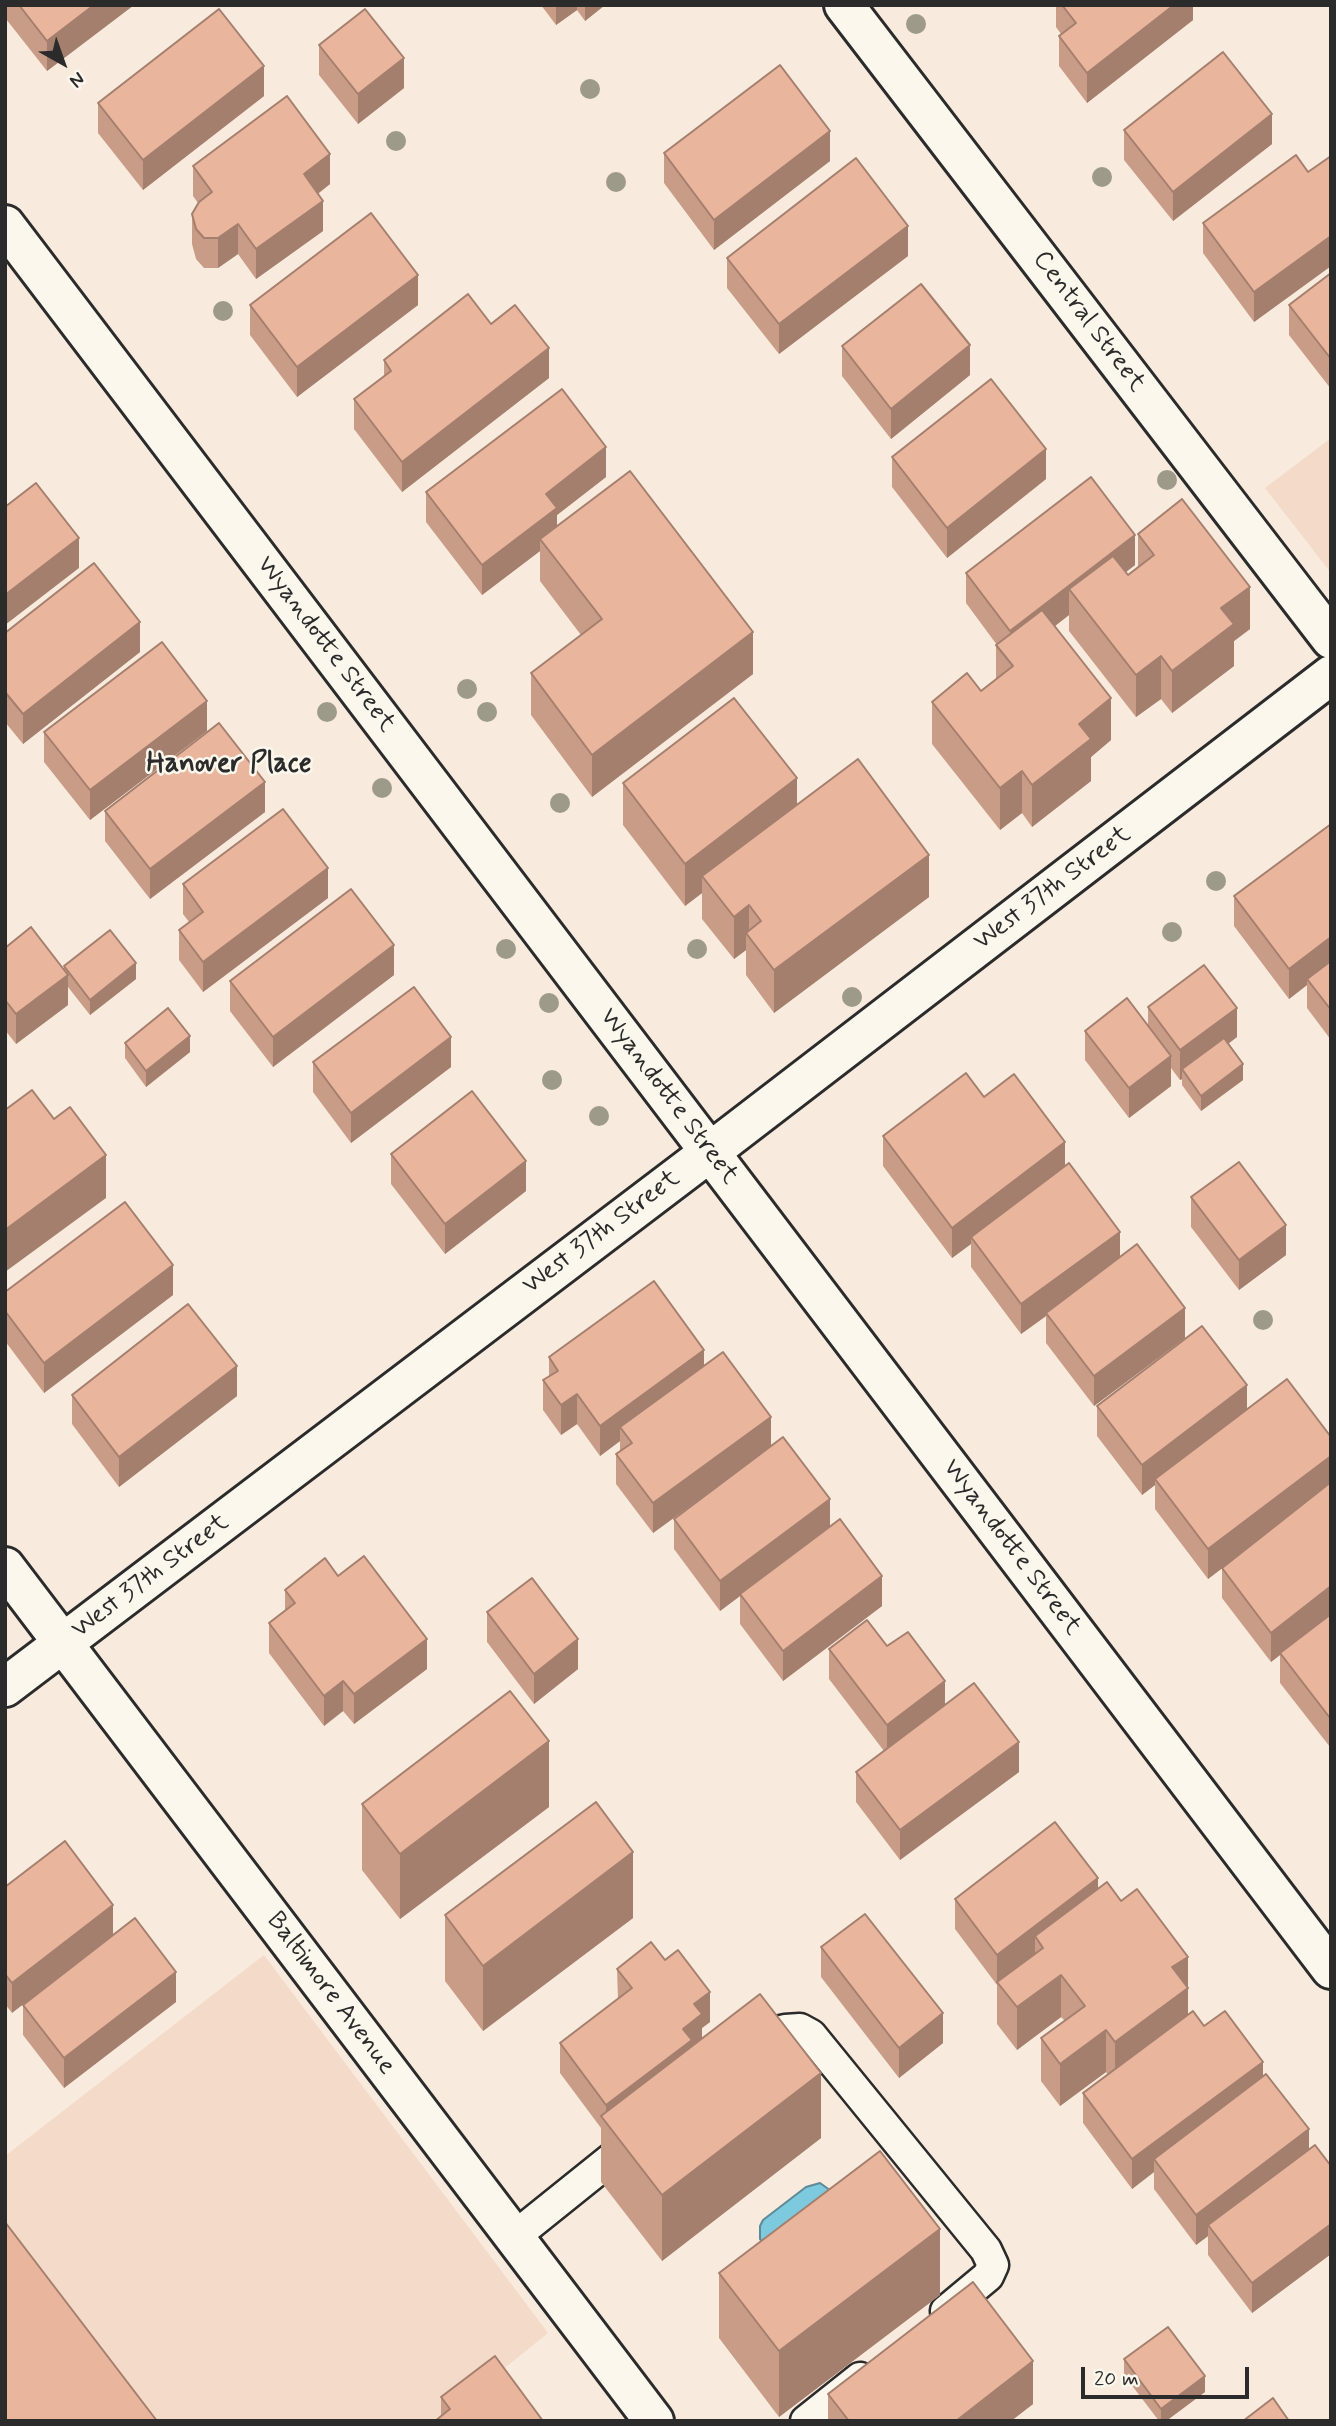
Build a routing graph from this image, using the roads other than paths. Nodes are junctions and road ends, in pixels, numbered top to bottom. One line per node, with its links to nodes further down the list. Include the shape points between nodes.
1 (845, 5): 3 (street, Central Street)
2 (5, 225): 5 (street, Wyandotte Street)
3 (1331, 639)
4 (1331, 676): 5 (street, West 37th Street)
5 (710, 1152): 7 (street, West 37th Street); 9 (street, Wyandotte Street)
6 (5, 1567): 7 (street, Baltimore Avenue)
7 (63, 1643): 8 (street, West 37th Street); 12 (street, Baltimore Avenue)
8 (5, 1687)
9 (1331, 1969)
10 (736, 2060): 13 (lane, via 768,2034 800,2029 811,2035 986,2250 993,2265 988,2276)
11 (650, 2128): 12 (lane)
12 (514, 2237): 15 (street, Baltimore Avenue)
13 (920, 2331)
14 (879, 2364): 16 (lane)
15 (654, 2421)
16 (806, 2421)

